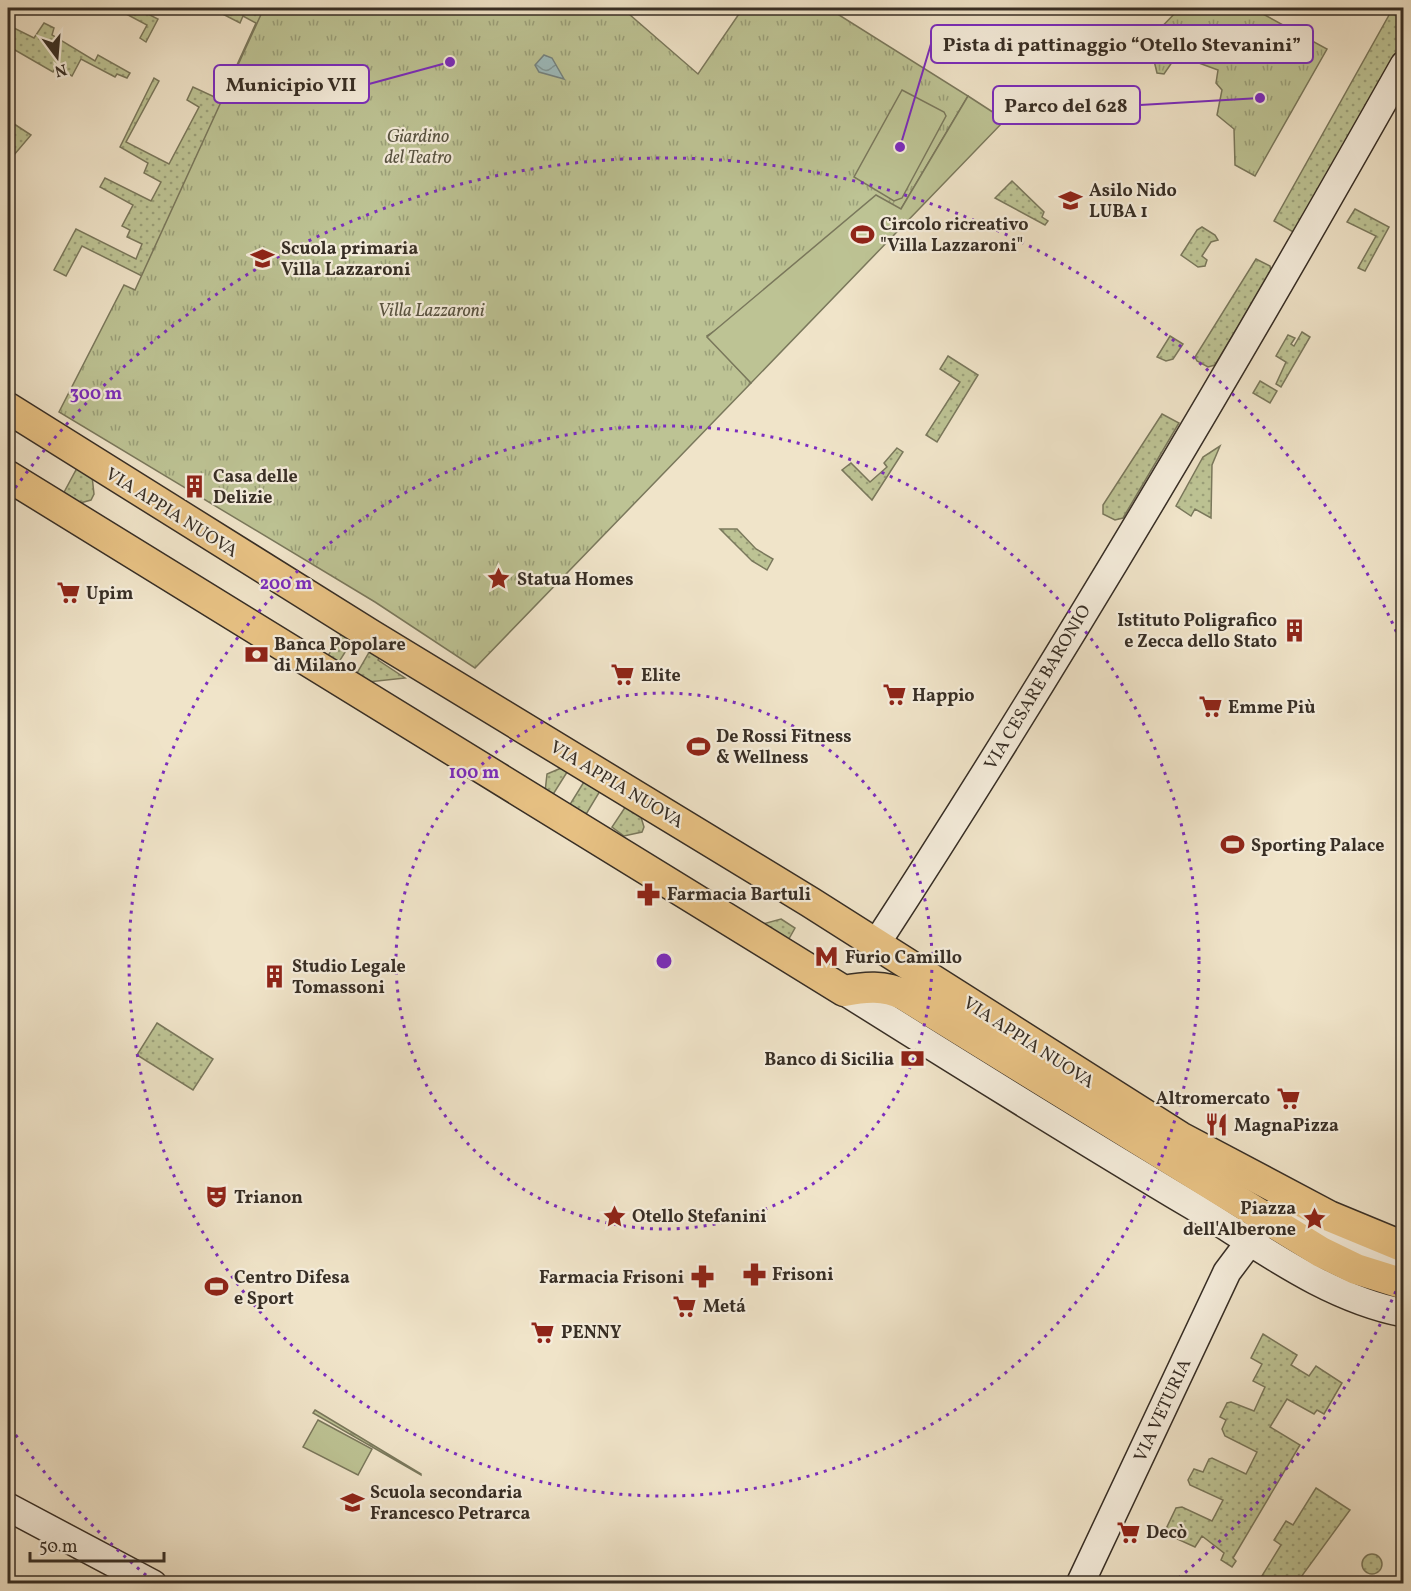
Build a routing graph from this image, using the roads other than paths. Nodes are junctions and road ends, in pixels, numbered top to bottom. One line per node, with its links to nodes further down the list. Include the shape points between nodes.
1 (1404, 65): 4 (street, VIA CESARE BARONIO, via 1195,428 980,782)
2 (8, 408): 4 (main road, VIA APPIA NUOVA)
3 (8, 476): 6 (main road, VIA APPIA NUOVA, via 844,991 874,988 899,993)
4 (876, 944): 5 (main road, VIA APPIA NUOVA)
5 (1226, 1163): 7 (street, via 1235,1183); 9 (main road, VIA APPIA NUOVA, via 1329,1216)
6 (1193, 1191): 7 (main road, VIA APPIA NUOVA); 8 (street, VIA APPIA NUOVA)
7 (1230, 1197): 8 (main road, VIA APPIA NUOVA)
8 (1258, 1230): 10 (street, via 1277,1211 1286,1211 1359,1250); 11 (main road, via 1368,1274); 12 (street, via 1333,1289); 15 (street, VIA VETURIA, via 1227,1272)
9 (1404, 1247)
10 (1404, 1268)
11 (1404, 1284)
12 (1404, 1313)
13 (8, 1507): 14 (street)
14 (153, 1584)
15 (1080, 1584)

